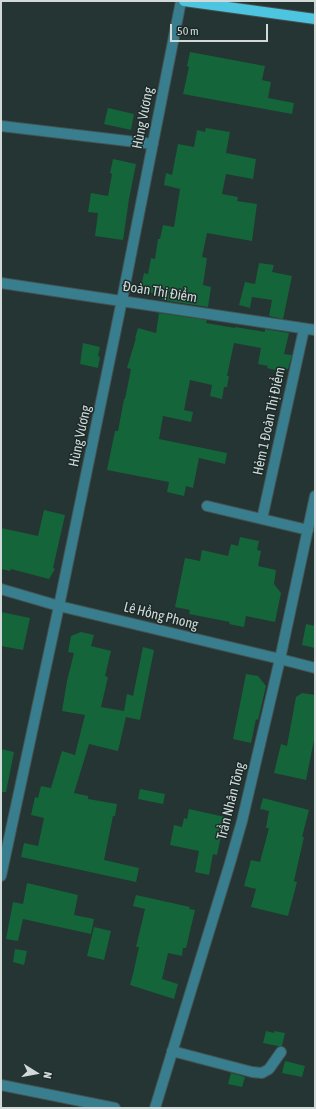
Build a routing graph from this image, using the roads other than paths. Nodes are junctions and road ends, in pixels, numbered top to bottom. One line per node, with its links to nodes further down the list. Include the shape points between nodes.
1 (182, 1): 2 (main road); 4 (street, Hùng Vương)
2 (315, 19)
3 (1, 126): 4 (street)
4 (153, 144): 6 (street, Hùng Vương)
5 (1, 282): 6 (street, Đoàn Thị Điểm)
6 (122, 300): 7 (street, Đoàn Thị Điểm); 14 (street, Hùng Vương)
7 (304, 329): 8 (street, Đoàn Thị Điểm); 11 (street, Hẻm 1 Đoàn Thị Điểm)
8 (315, 330)
9 (315, 496): 12 (street, Trần Nhân Tông)
10 (207, 506): 11 (street)
11 (262, 519): 12 (street)
12 (308, 530): 15 (street, Trần Nhân Tông)
13 (1, 589): 14 (street, Lê Hồng Phong)
14 (59, 606): 15 (street, Lê Hồng Phong); 17 (street, Hùng Vương)
15 (280, 659): 16 (street, Lê Hồng Phong); 18 (street, Trần Nhân Tông, via 236,843)
16 (315, 668)
17 (1, 876)
18 (172, 1051): 19 (street, via 262,1073 269,1069); 22 (street, Trần Nhân Tông)
19 (281, 1052)
20 (1, 1085): 21 (street)
21 (115, 1108)
22 (155, 1108)

